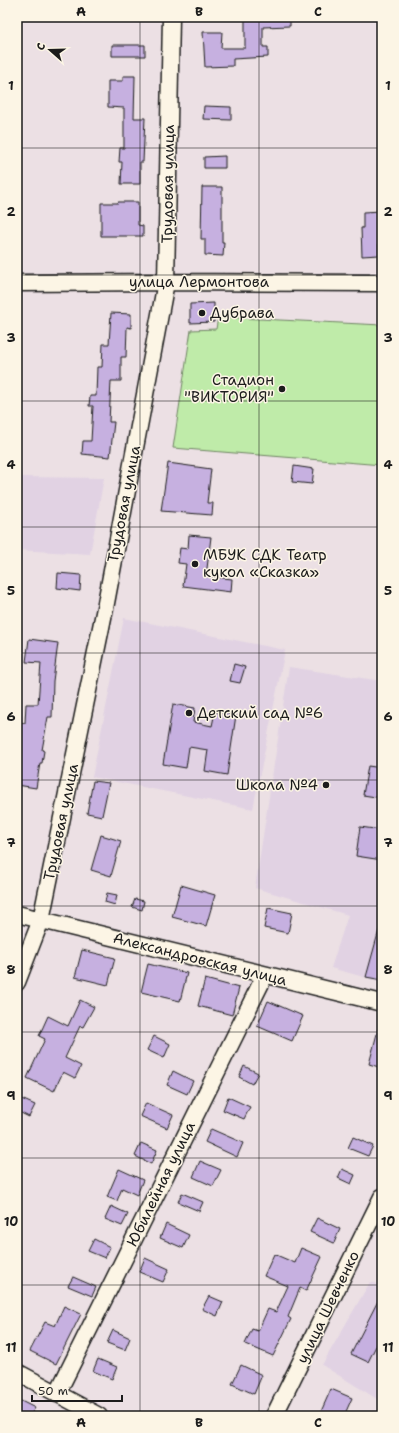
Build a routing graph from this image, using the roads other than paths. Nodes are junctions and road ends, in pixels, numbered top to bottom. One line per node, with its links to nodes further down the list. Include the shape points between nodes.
1 (171, 17): 2 (street, Трудовая улица)
2 (166, 282): 3 (street, улица Лермонтова); 4 (street, улица Лермонтова); 6 (street, Трудовая улица, via 106,603)
3 (17, 283)
4 (382, 283)
5 (17, 914): 6 (street, Александровская улица)
6 (41, 920): 7 (street, Александровская улица); 8 (street, Трудовая улица)
7 (264, 974): 9 (street, Александровская улица); 12 (street, Юбилейная улица)
8 (17, 982)
9 (382, 1003)
10 (382, 1197): 14 (street, улица Шевченко)
11 (17, 1372): 12 (street)
12 (57, 1394): 13 (street)
13 (99, 1416)
14 (274, 1416)

